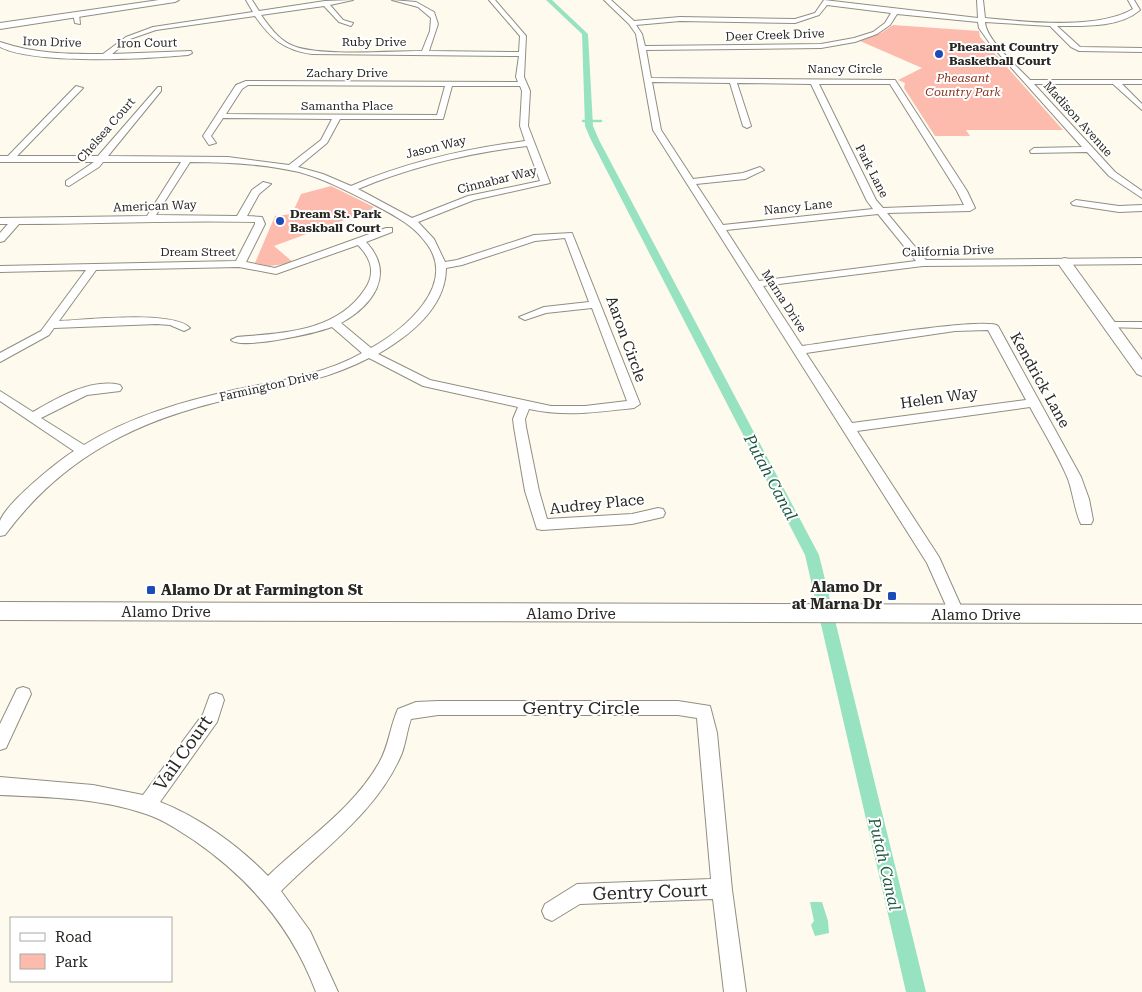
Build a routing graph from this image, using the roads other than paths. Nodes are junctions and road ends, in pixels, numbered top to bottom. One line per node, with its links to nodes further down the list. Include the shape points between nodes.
1 (175, 0): 18 (street, via 77,18)
2 (249, 0): 12 (street, Ruby Drive)
3 (350, 0): 10 (street)
4 (394, 0): 23 (street, via 425,9 435,18)
5 (492, 0): 24 (street, Cinnabar Way, via 519,30 524,39)
6 (611, 0): 15 (street, Marna Drive)
7 (980, 0): 14 (street, Madison Avenue)
8 (1131, 0): 13 (street)
9 (826, 2): 11 (street); 15 (street, via 817,14 789,22 680,19)
10 (325, 3): 12 (street); 17 (street, via 341,21)
11 (895, 12): 14 (street); 20 (street, Deer Creek Drive, via 888,24 874,33 829,45)
12 (257, 13): 23 (street, Ruby Drive, via 276,41 296,49 321,53); 25 (street, via 148,30 128,38)
13 (1138, 14): 16 (street, via 1102,23)
14 (981, 19): 16 (street); 29 (street, Madison Avenue, via 986,36)
15 (632, 23): 20 (street, Marna Drive)
16 (1051, 23): 21 (street, via 1079,49)
17 (351, 24)
18 (0, 26)
19 (0, 44): 25 (street, Iron Drive, via 29,54)
20 (643, 48): 26 (street, Marna Drive)
21 (1142, 50)
22 (188, 53): 25 (street, Iron Court)
23 (425, 53): 24 (street, Ruby Drive)
24 (523, 54): 33 (street, Cinnabar Way, via 520,77)
25 (106, 55)
26 (648, 80): 27 (street, Nancy Circle); 49 (street, Marna Drive, via 657,130)
27 (733, 81): 28 (street, Nancy Circle); 39 (street)
28 (814, 81): 56 (street, Park Lane); 56 (street, Nancy Circle, via 892,82 970,208)
29 (1028, 82): 30 (street); 42 (street, Madison Avenue)
30 (1115, 82): 31 (street); 36 (street)
31 (1142, 82)
32 (449, 84): 33 (street, Zachary Drive); 37 (street, Zachary Drive, via 246,83 239,87); 38 (street, Samantha Place, via 440,117)
33 (523, 84): 41 (street, Cinnabar Way, via 526,97 524,126)
34 (79, 88): 44 (street)
35 (158, 89): 45 (street, Chelsea Court)
36 (1142, 108)
37 (220, 116): 38 (street, Samantha Place); 40 (street, Zachary Drive, via 207,136)
38 (337, 117): 47 (street, via 324,140)
39 (747, 126)
40 (212, 143)
41 (530, 143): 52 (street, Jason Way, via 431,160); 61 (street, Cinnabar Way, via 545,183 472,198)
42 (1090, 149): 43 (street); 53 (street, Madison Avenue, via 1112,174)
43 (1034, 151)
44 (5, 159): 45 (street)
45 (100, 159): 46 (street); 50 (street, Chelsea Court)
46 (187, 159): 47 (street, via 248,161); 58 (street)
47 (291, 168): 52 (street)
48 (760, 170): 49 (street, via 745,176)
49 (690, 182): 62 (street, Marna Drive)
50 (69, 183)
51 (266, 184): 57 (street, via 254,192)
52 (351, 189): 61 (street)
53 (1142, 195)
54 (1076, 204): 55 (street)
55 (1142, 208)
56 (878, 211): 62 (street, Nancy Lane); 68 (street, Park Lane)
57 (242, 216): 58 (street, American Way); 69 (street, via 261,221)
58 (150, 218): 60 (street, American Way)
59 (0, 221): 60 (street, American Way)
60 (16, 221): 64 (street)
61 (412, 221): 70 (street, via 436,250)
62 (720, 228): 73 (street, Marna Drive)
63 (389, 230): 65 (street, Dream Street)
64 (0, 239)
65 (360, 241): 69 (street, Dream Street, via 280,270); 76 (street, via 373,254 375,280 359,305)
66 (1142, 261): 67 (street, California Drive)
67 (1064, 262): 68 (street, California Drive); 78 (street)
68 (923, 263): 73 (street, California Drive)
69 (240, 264): 71 (street, Dream Street)
70 (442, 264): 74 (street, Aaron Circle, via 466,260 525,240 569,234); 83 (street, Farmington Drive, via 438,286 423,312 396,338)
71 (92, 268): 72 (street, Dream Street); 77 (street)
72 (0, 269)
73 (757, 284): 82 (street, Marna Drive)
74 (597, 304): 75 (street, via 544,310); 89 (street, Aaron Circle, via 634,404 585,410)
75 (525, 317)
76 (334, 323): 81 (street, via 305,332); 83 (street, Aaron Circle)
77 (52, 325): 80 (street, via 158,321 172,322); 84 (street, via 45,333)
78 (1109, 325): 79 (street); 85 (street)
79 (1142, 325)
80 (184, 328)
81 (237, 340)
82 (799, 350): 88 (street, Kendrick Lane, via 955,328 992,326); 91 (street, Marna Drive)
83 (369, 355): 89 (street, Aaron Circle, via 386,366 426,382); 92 (street, Farmington Drive, via 304,380 174,410 122,429)
84 (0, 358)
85 (1142, 371)
86 (116, 388): 90 (street, via 70,395)
87 (0, 395): 90 (street)
88 (1034, 403): 91 (street, Helen Way, via 993,406); 94 (street, Kendrick Lane, via 1074,476)
89 (524, 406): 93 (street, Audrey Place, via 520,427 533,497 542,525)
90 (33, 417): 92 (street, via 74,446)
91 (850, 428): 98 (street, Marna Drive, via 934,561)
92 (85, 450): 95 (street, Farmington Drive, via 29,495)
93 (658, 513)
94 (1086, 520)
95 (0, 531)
96 (0, 611): 98 (main road, Alamo Drive)
97 (1142, 614): 98 (main road, Alamo Drive)
98 (957, 615)
99 (23, 694): 101 (street)
100 (216, 700): 103 (street, Vail Court, via 211,717)
101 (0, 742)
102 (0, 786): 103 (street, via 82,793)
103 (147, 805): 104 (street, via 174,817 210,841)
104 (268, 890): 105 (street, Gentry Circle, via 318,844 381,775 394,751 404,714 438,708 678,708 704,711); 107 (street, via 315,960)
105 (722, 890): 106 (street, Gentry Court, via 701,888 577,894); 108 (street, Gentry Circle)
106 (552, 911)
107 (327, 992)
108 (735, 992)

